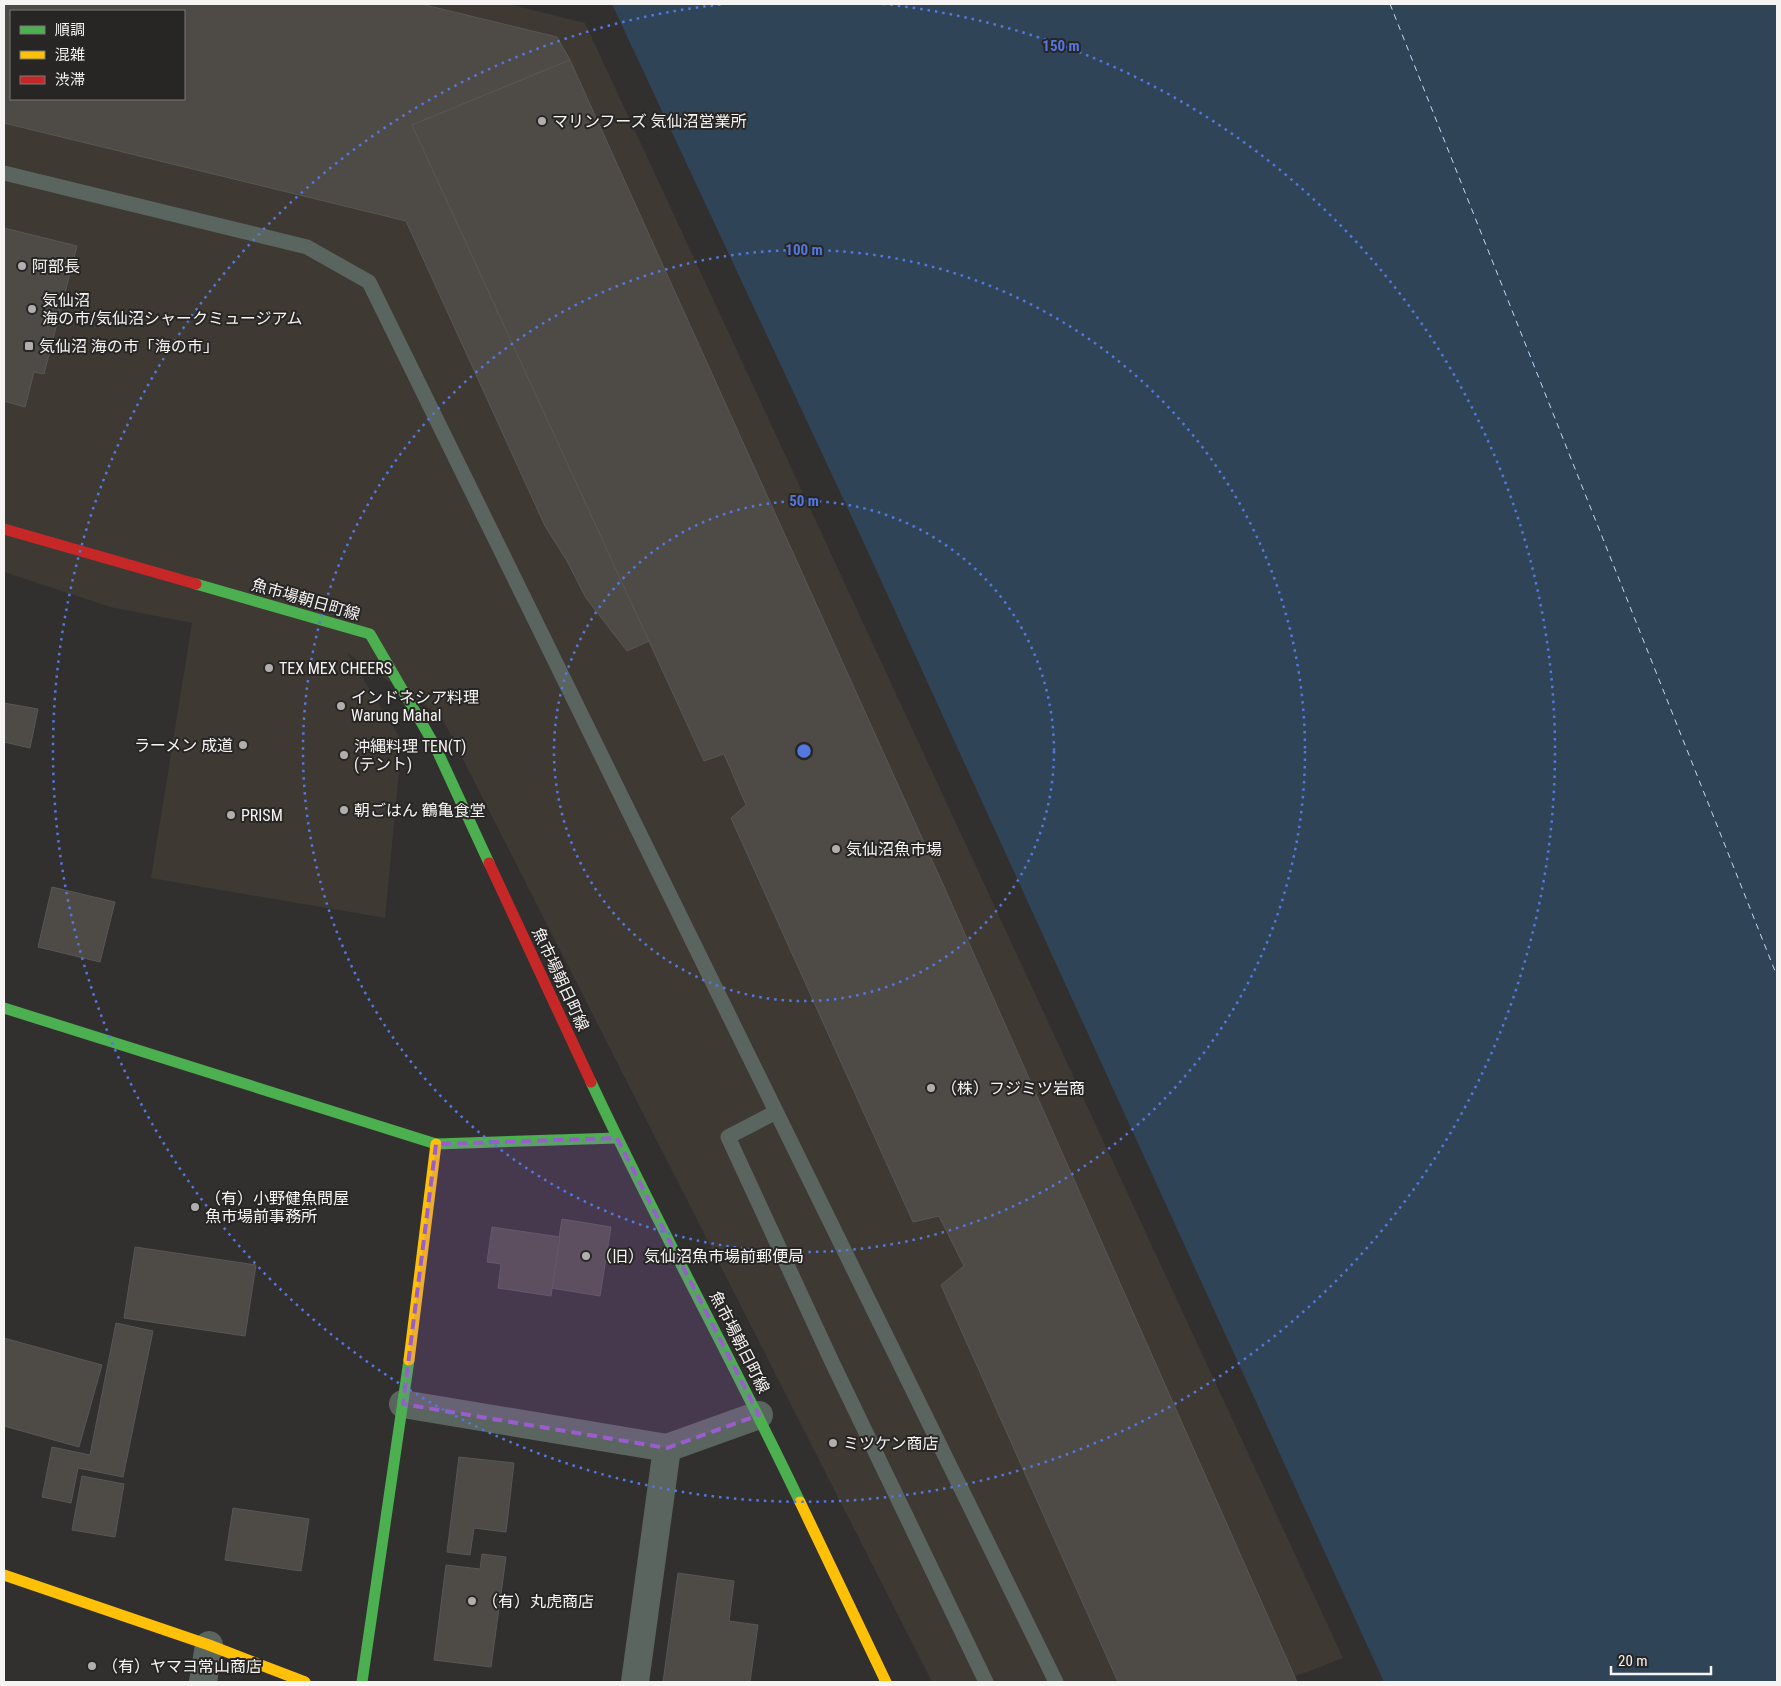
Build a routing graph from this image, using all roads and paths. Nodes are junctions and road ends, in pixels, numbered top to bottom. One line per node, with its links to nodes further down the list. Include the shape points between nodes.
1 (4, 173): 4 (lane, via 307,247 369,282)
2 (4, 529): 5 (street, 魚市場朝日町線, via 370,634 435,746)
3 (4, 1008): 6 (street)
4 (776, 1112): 17 (lane, via 728,1137); 18 (lane)
5 (617, 1138): 6 (street); 8 (street, 魚市場朝日町線)
6 (436, 1144): 7 (street)
7 (404, 1404): 9 (street); 14 (street)
8 (759, 1414): 9 (street); 16 (street, 魚市場朝日町線)
9 (667, 1448): 15 (street)
10 (4, 1574): 11 (street)
11 (208, 1645): 12 (street); 13 (street)
12 (203, 1682)
13 (305, 1682)
14 (362, 1682)
15 (635, 1682)
16 (886, 1682)
17 (986, 1682)
18 (1056, 1682)

